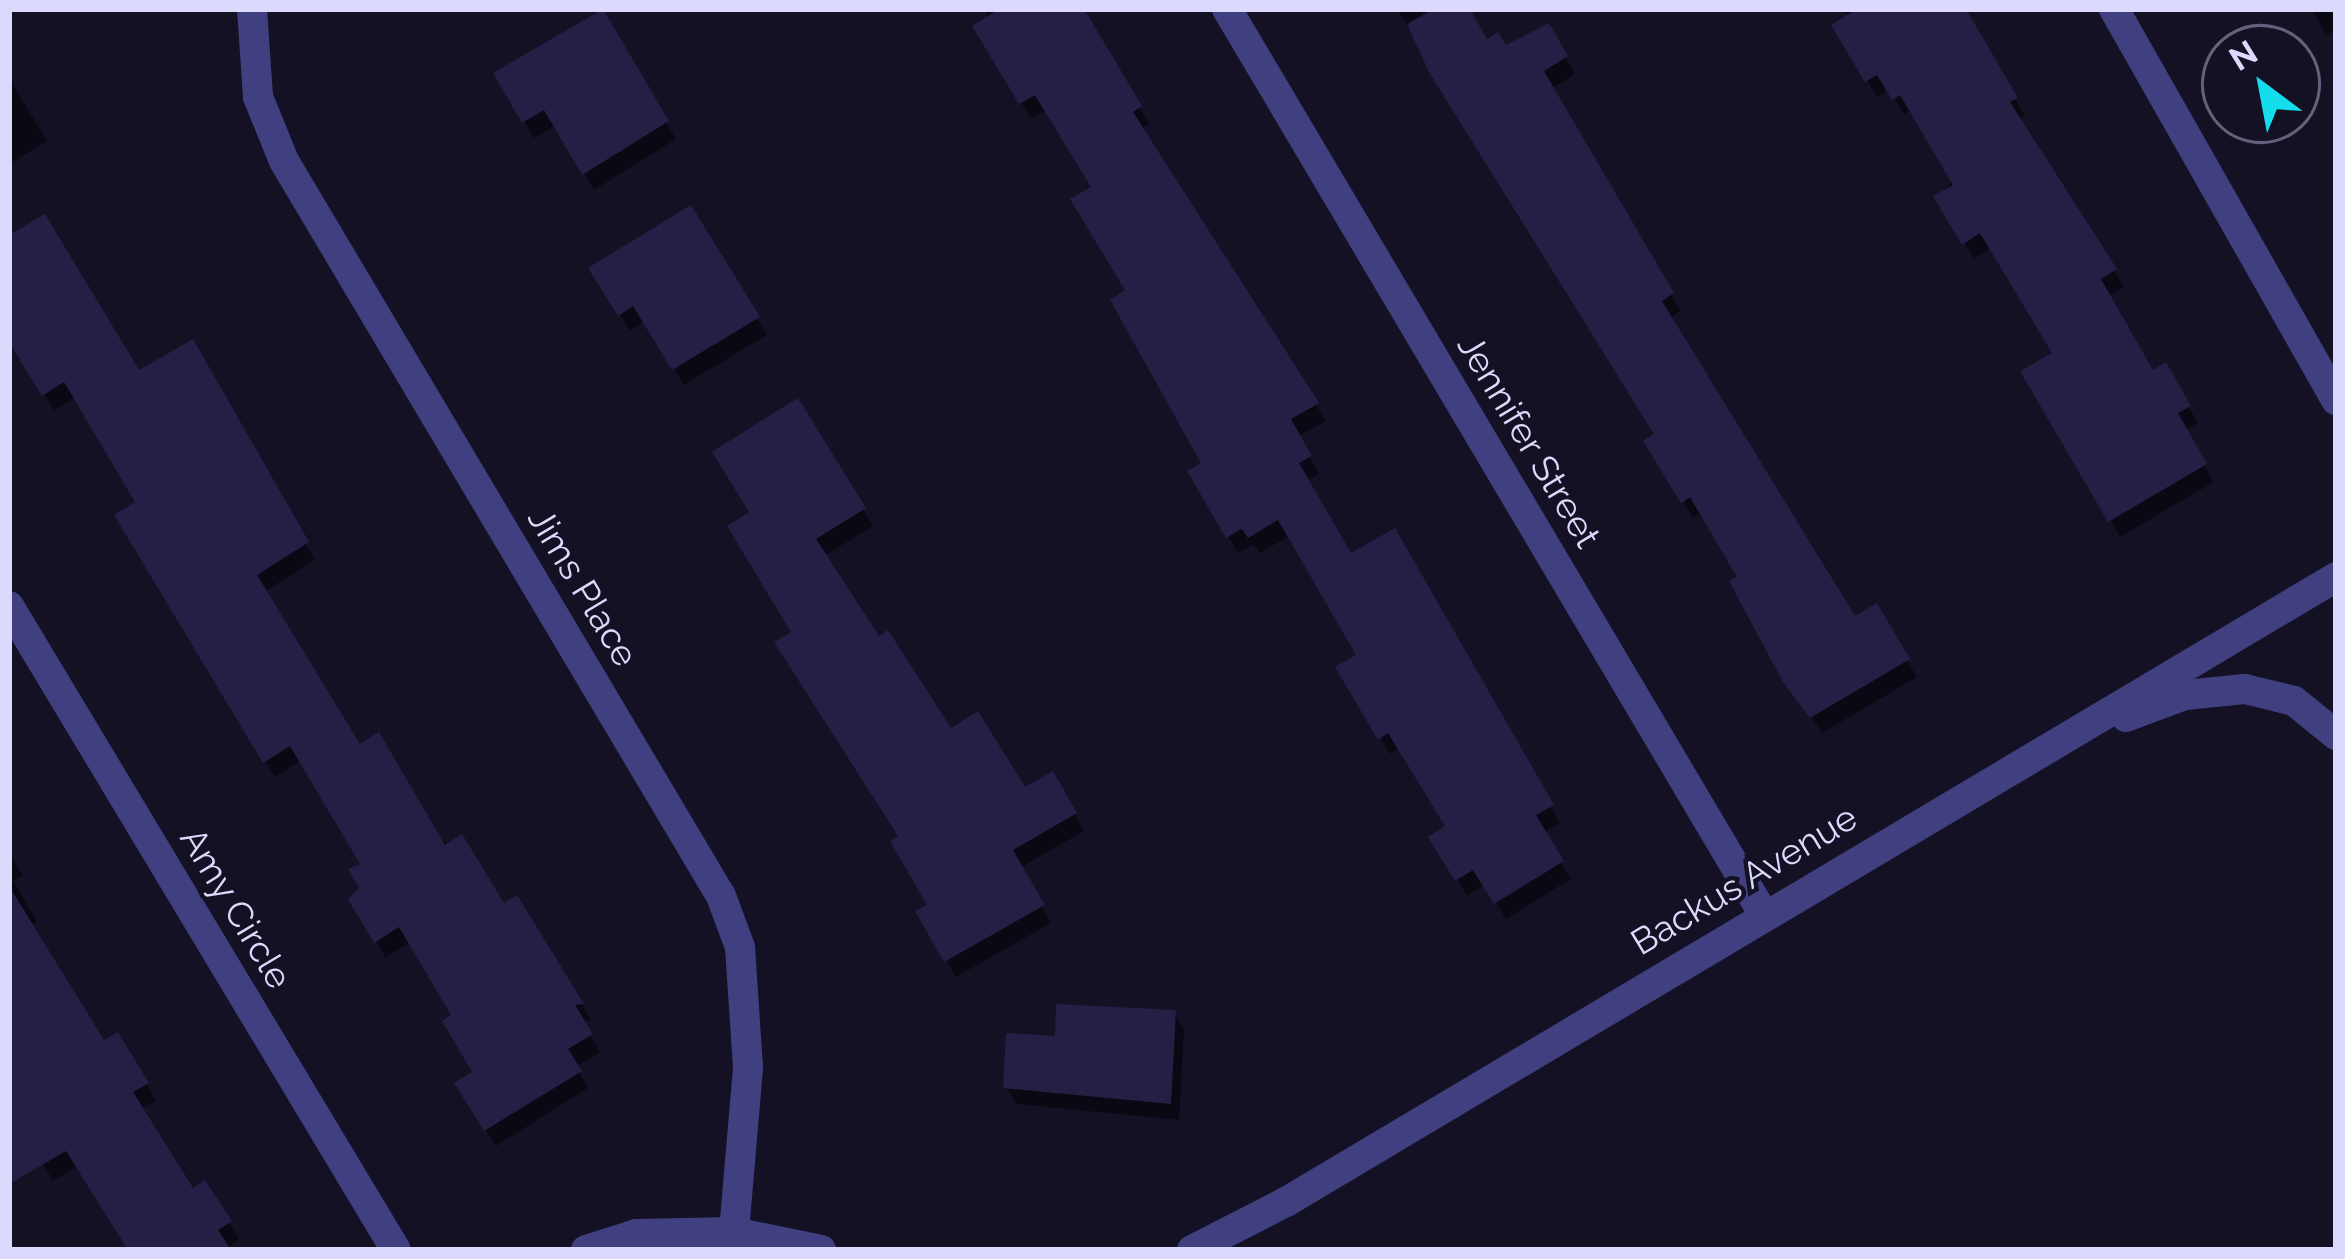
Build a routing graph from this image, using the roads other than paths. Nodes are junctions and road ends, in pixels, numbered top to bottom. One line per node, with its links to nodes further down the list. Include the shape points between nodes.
1 (252, 9): 10 (street, Jims Place, via 254,76 275,144 721,896 740,947 748,1068)
2 (1228, 9): 9 (street, Jennifer Street)
3 (2114, 9): 4 (street)
4 (2336, 400)
5 (2336, 577): 8 (street, Backus Avenue)
6 (9, 606): 11 (street, Amy Circle)
7 (2336, 735): 8 (street, via 2294,701 2245,689 2185,695)
8 (2047, 747): 9 (street, Backus Avenue)
9 (1763, 913): 14 (street, Backus Avenue, via 1286,1202)
10 (734, 1232): 12 (street, via 636,1234); 13 (street)
11 (396, 1250)
12 (586, 1250)
13 (821, 1250)
14 (1192, 1250)

